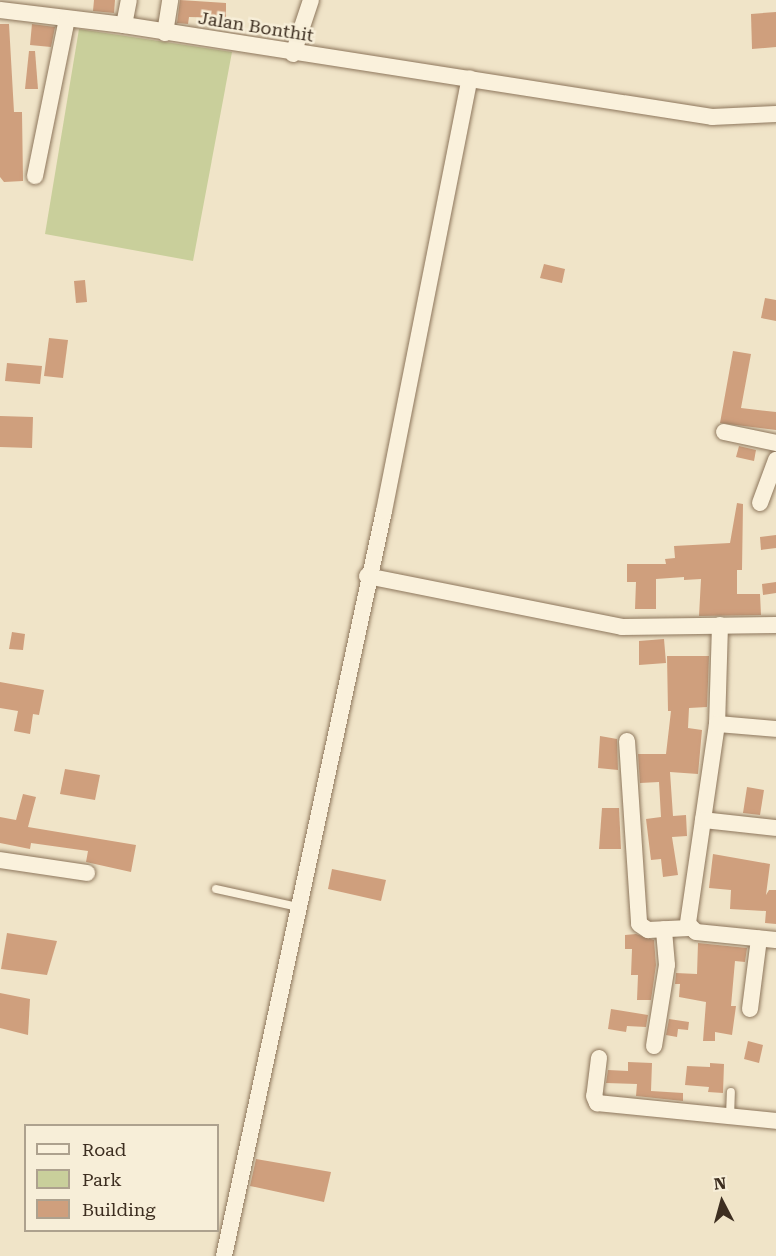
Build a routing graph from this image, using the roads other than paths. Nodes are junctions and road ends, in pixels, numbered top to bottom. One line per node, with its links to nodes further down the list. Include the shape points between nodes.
1 (129, 0): 6 (street)
2 (170, 0): 7 (street)
3 (310, 0): 8 (street)
4 (0, 10): 5 (street, Jalan Bonthit)
5 (67, 19): 6 (street, Jalan Bonthit); 11 (street)
6 (124, 24): 7 (street, Jalan Bonthit)
7 (165, 33): 8 (street, Jalan Bonthit)
8 (293, 54): 9 (street, Jalan Bonthit)
9 (470, 78): 10 (street, Jalan Bonthit, via 712,117); 16 (street, via 384,511)
10 (776, 114)
11 (35, 176)
12 (724, 432): 13 (street)
13 (776, 443)
14 (776, 460): 15 (street)
15 (760, 503)
16 (367, 576): 17 (street, via 622,627); 27 (street)
17 (720, 625): 18 (street); 19 (street)
18 (776, 626)
19 (717, 724): 20 (street); 22 (street)
20 (776, 729)
21 (627, 741): 29 (street, via 639,924 648,930)
22 (703, 820): 23 (street); 28 (street)
23 (776, 828)
24 (0, 860): 25 (street)
25 (87, 873)
26 (216, 889): 27 (lane)
27 (298, 907): 38 (street)
28 (689, 928): 29 (street); 30 (street)
29 (664, 929): 33 (street, via 668,965)
30 (759, 939): 31 (street); 32 (street)
31 (776, 940)
32 (750, 1009)
33 (654, 1046)
34 (599, 1058): 36 (street, via 594,1096 597,1103)
35 (731, 1092): 36 (lane)
36 (730, 1117): 37 (street)
37 (776, 1121)
38 (224, 1256)

